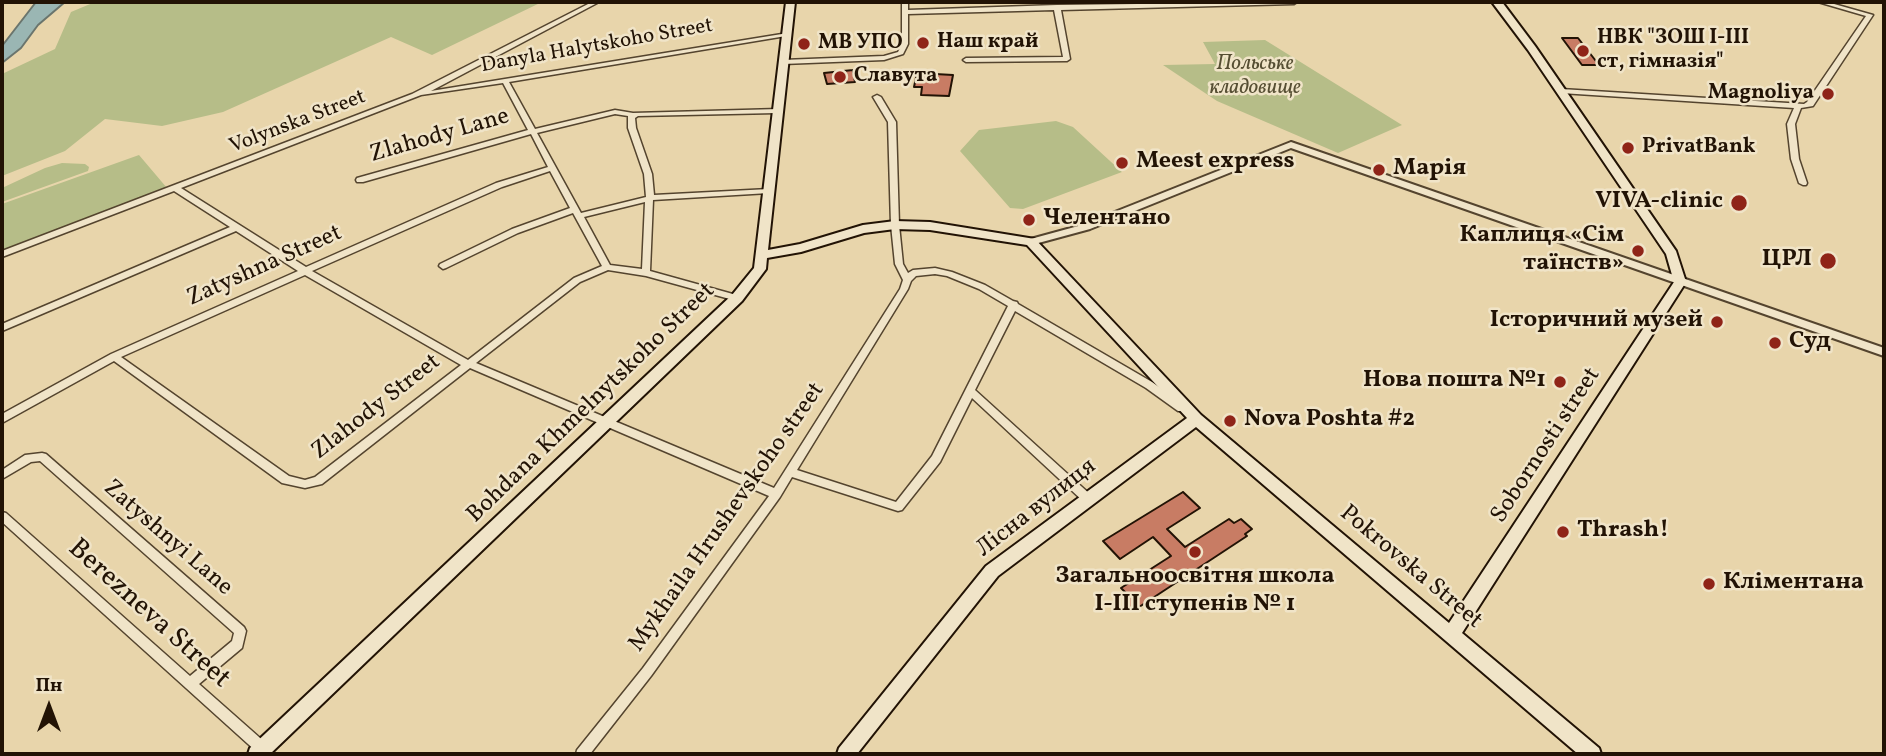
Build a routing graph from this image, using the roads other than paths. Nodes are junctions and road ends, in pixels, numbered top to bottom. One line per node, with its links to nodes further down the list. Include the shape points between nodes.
1 (596, 2): 15 (street, Volynska Street)
2 (790, 2): 10 (main road)
3 (905, 2): 9 (street)
4 (1294, 2): 8 (street)
5 (1497, 2): 14 (main road)
6 (1821, 2): 17 (street, via 1870,15 1810,104)
7 (991, 6): 8 (street); 9 (street)
8 (1057, 7): 11 (street, via 1066,59)
9 (905, 12): 12 (street, via 905,44 896,55)
10 (786, 34): 12 (main road); 13 (street, Danyla Halytskoho Street)
11 (966, 60)
12 (783, 62): 18 (main road)
13 (505, 81): 15 (street, Danyla Halytskoho Street); 20 (street)
14 (1561, 90): 17 (street); 39 (main road, via 1672,254)
15 (415, 96): 24 (street, Volynska Street)
16 (877, 97): 28 (street, via 892,122)
17 (1798, 107): 23 (street, via 1791,124)
18 (776, 111): 19 (street, Zlahody Lane); 25 (main road)
19 (633, 115): 20 (street, Zlahody Lane, via 615,111); 26 (street, via 630,119 648,174)
20 (531, 132): 21 (street); 22 (street, Zlahody Lane)
21 (552, 167): 27 (street); 36 (street, Zatyshna Street, via 499,185)
22 (360, 180)
23 (1803, 183)
24 (176, 188): 29 (street); 32 (street, Volynska Street)
25 (769, 191): 26 (street); 33 (main road)
26 (650, 198): 27 (street); 37 (street)
27 (577, 212): 34 (street, via 515,231); 35 (street)
28 (895, 225): 30 (main road); 31 (main road, via 863,229); 38 (street, via 899,264)
29 (237, 227): 36 (street); 42 (street)
30 (1031, 242): 39 (street, via 1086,227 1291,145); 48 (main road, Pokrovska Street)
31 (800, 248): 33 (main road, Bohdana Khmelnytskoho Street); 33 (main road)
32 (2, 254)
33 (763, 256): 40 (main road, Bohdana Khmelnytskoho Street)
34 (443, 266)
35 (607, 267): 37 (street); 45 (street, Zlahody Street, via 577,280)
36 (305, 271): 44 (street, Zatyshna Street); 45 (street)
37 (646, 273): 40 (street)
38 (907, 280): 41 (street, Pokrovska Street, via 923,271 949,274); 50 (street, Mykhaila Hrushevskoho street)
39 (1680, 282): 43 (street); 55 (main road, Sobornosti street)
40 (737, 298): 49 (main road, Bohdana Khmelnytskoho Street)
41 (1014, 303): 46 (street); 48 (street, Pokrovska Street)
42 (2, 328)
43 (1884, 352)
44 (114, 356): 45 (street, Zlahody Street, via 286,480 305,484 317,481); 47 (street, Zatyshna Street)
45 (468, 364): 49 (street)
46 (971, 392): 50 (street, via 936,459 898,507); 53 (street)
47 (2, 419)
48 (1196, 419): 53 (main road, Лісна вулиця); 55 (main road, Pokrovska Street)
49 (608, 421): 52 (street); 57 (main road, Bohdana Khmelnytskoho Street)
50 (791, 472): 52 (street, Mykhaila Hrushevskoho street)
51 (2, 475): 56 (street, Zatyshnyi Lane, via 29,458 42,457 240,631 238,644)
52 (776, 494): 58 (street, Mykhaila Hrushevskoho street)
53 (1088, 499): 59 (main road, Лісна вулиця, via 992,572)
54 (2, 516): 56 (street, Berezneva Street)
55 (1451, 635): 60 (main road, Pokrovska Street)
56 (189, 684): 57 (street, Berezneva Street)
57 (260, 752)
58 (582, 754)
59 (846, 754)
60 (1592, 754)

